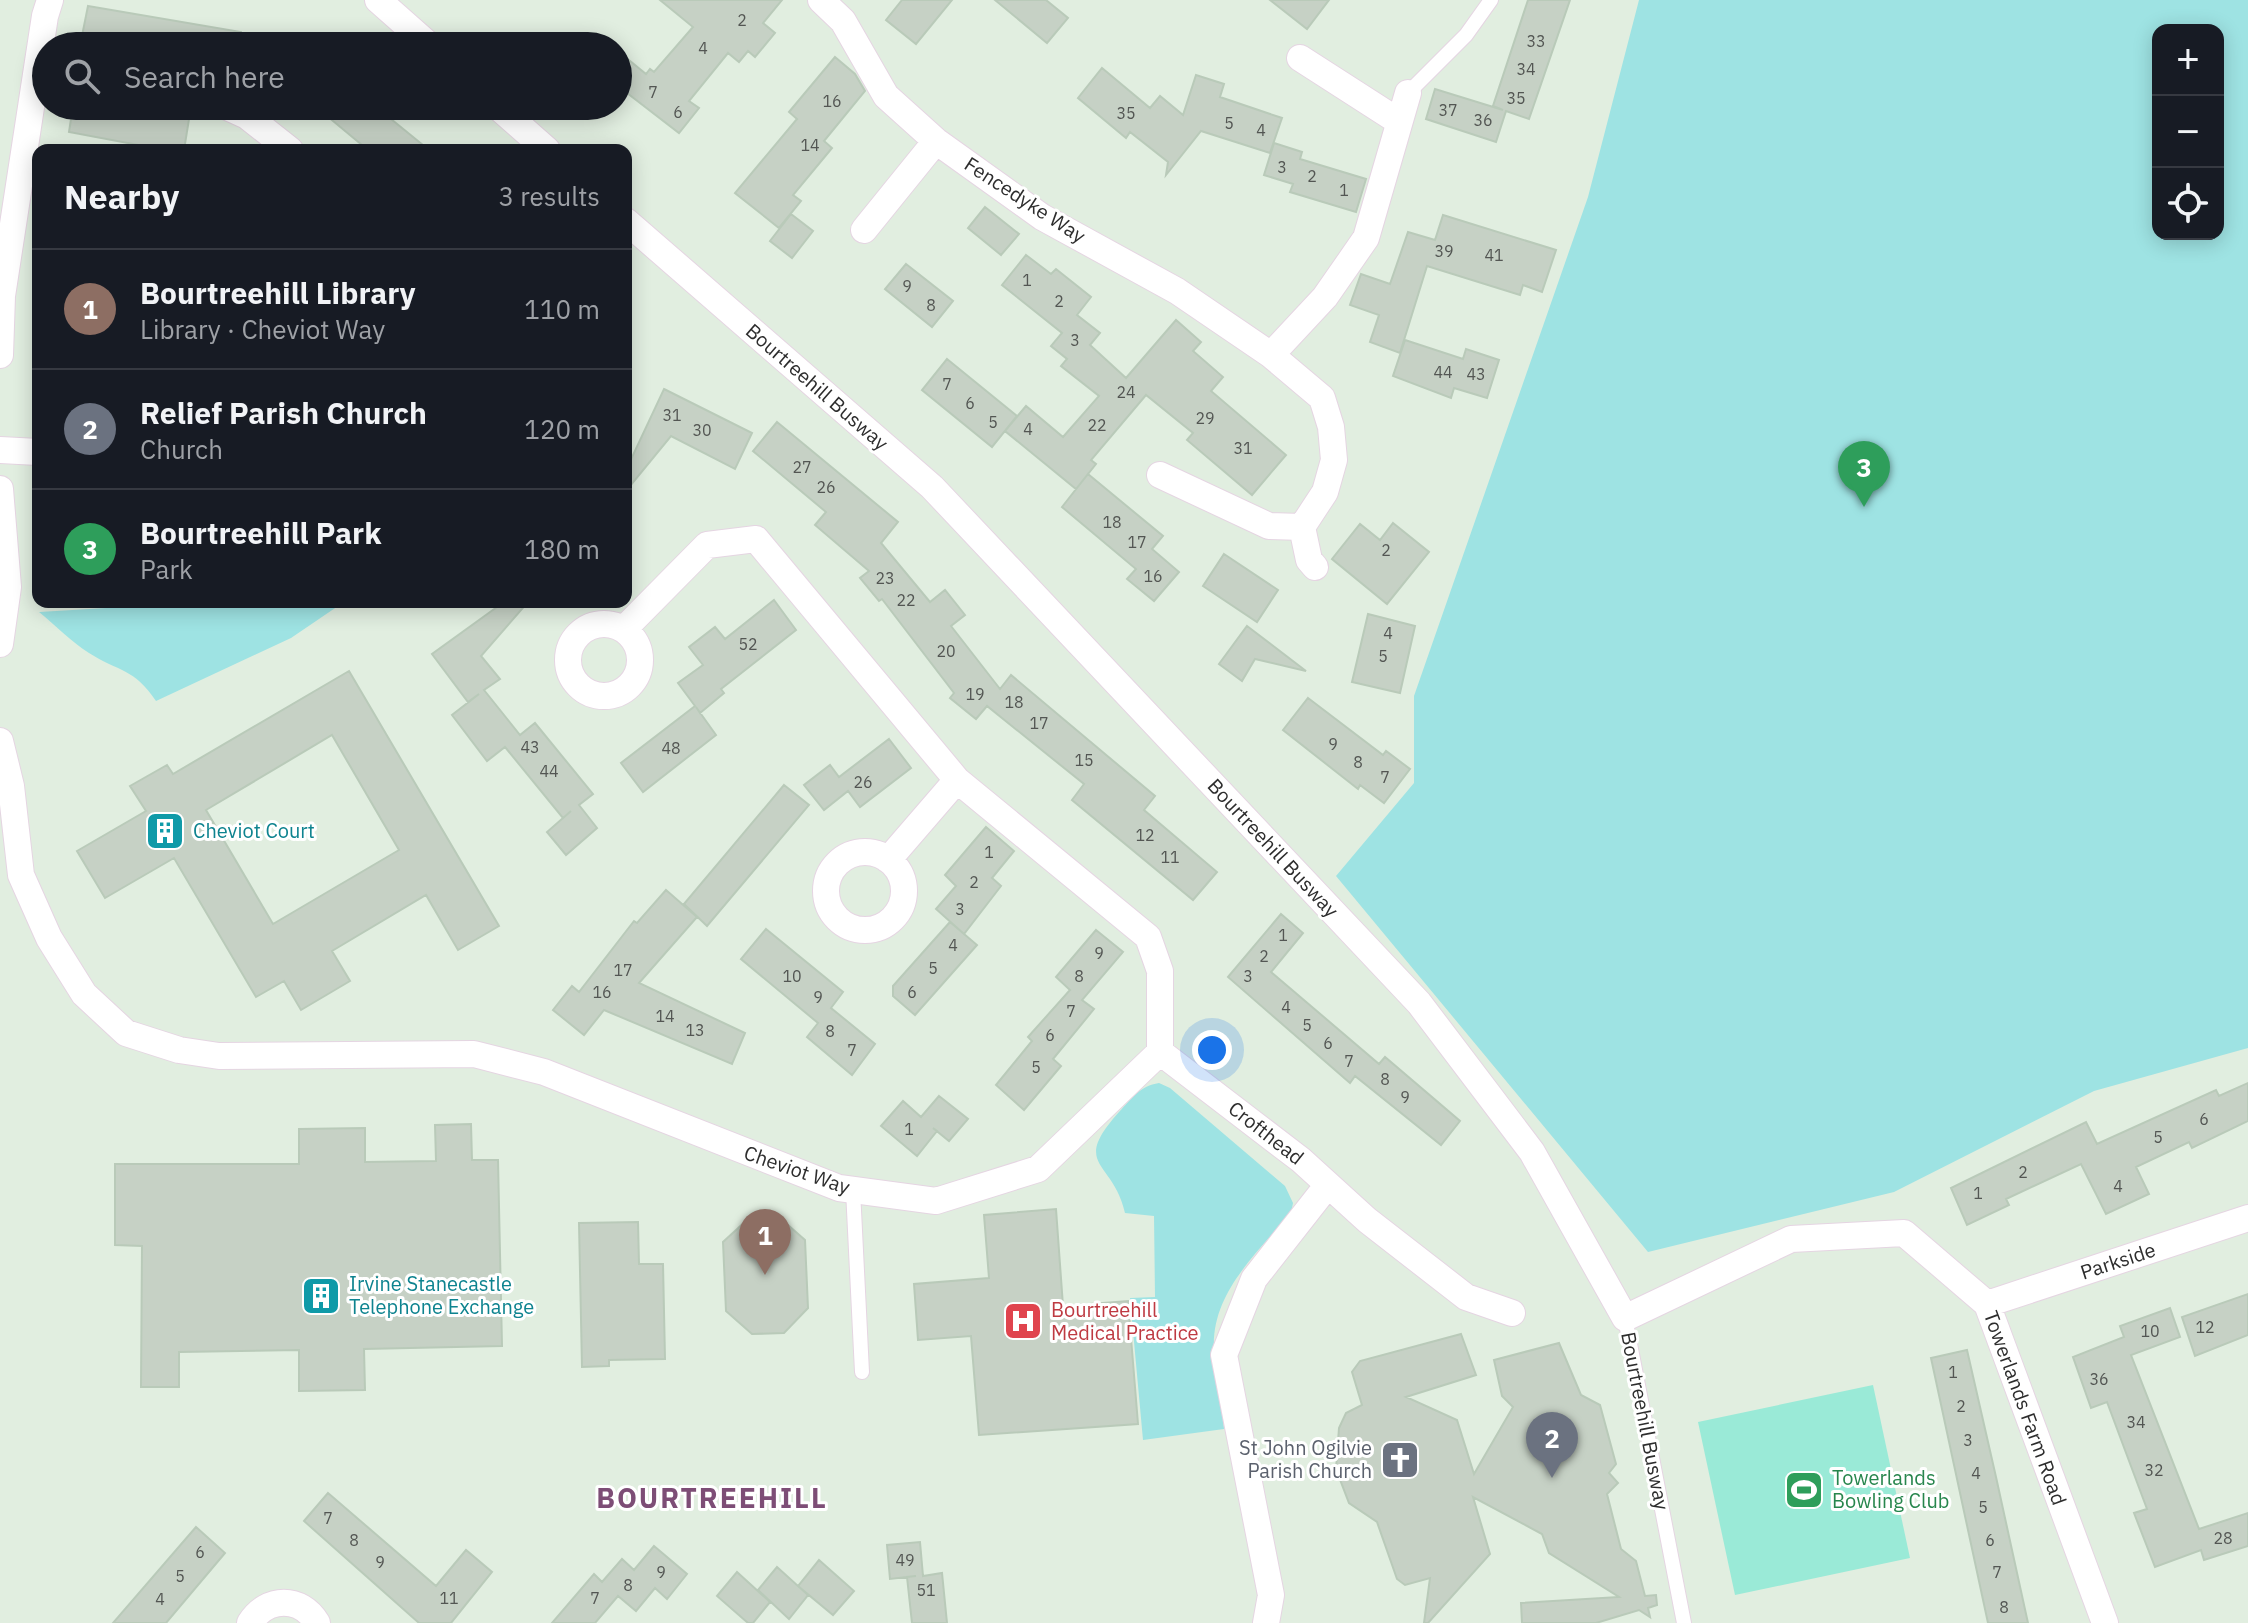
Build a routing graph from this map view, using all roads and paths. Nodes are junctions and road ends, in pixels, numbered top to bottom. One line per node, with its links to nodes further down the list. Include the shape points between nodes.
1 (50, 0): 5 (street)
2 (378, 0): 6 (street)
3 (821, 0): 13 (street, Fencedyke Way, via 843,21 886,96)
4 (1491, 0): 8 (lane, via 1451,52)
5 (46, 32)
6 (414, 32)
7 (1300, 58): 12 (street)
8 (1408, 93): 12 (street)
9 (32, 119): 18 (street)
10 (252, 120): 14 (street)
11 (513, 120): 15 (street)
12 (1398, 121): 20 (street, via 1366,238 1325,297)
13 (936, 141): 17 (street); 20 (street, Fencedyke Way, via 1042,217 1177,291)
14 (282, 144)
15 (540, 144)
16 (632, 226): 38 (street, Bourtreehill Busway, via 932,487 1419,1003 1532,1152)
17 (864, 230)
18 (1, 296): 19 (street)
19 (0, 355)
20 (1271, 355): 25 (street, Fencedyke Way, via 1322,398 1331,427 1334,460 1325,492)
21 (0, 450): 22 (street)
22 (32, 452)
23 (1160, 475): 25 (street, via 1269,526)
24 (0, 489): 28 (street, via 8,587)
25 (1302, 527): 26 (street)
26 (1315, 567)
27 (624, 629): 30 (street, via 707,545 756,539)
28 (0, 644)
29 (0, 741): 34 (street, Cheviot Way, via 21,875 49,938 84,994 126,1033 219,1056 474,1054 544,1072)
30 (957, 780): 31 (street); 32 (street, via 1148,937 1160,971)
31 (888, 860)
32 (1160, 1052): 33 (street, Crofthead, via 1301,1160); 34 (street, Cheviot Way, via 1038,1169 936,1201)
33 (1327, 1186): 37 (street, Crofthead, via 1466,1297); 42 (street, via 1254,1279 1224,1355 1271,1595)
34 (853, 1190): 39 (lane)
35 (2248, 1218): 36 (street, Parkside)
36 (1987, 1304): 38 (street, Towerlands Farm Road, via 1904,1233 1791,1239); 44 (street, Towerlands Farm Road)
37 (1512, 1313)
38 (1625, 1318): 43 (lane, Bourtreehill Busway)
39 (862, 1372)
40 (250, 1623): 41 (street, via 262,1609 286,1601 299,1604)
41 (317, 1623)
42 (1266, 1623)
43 (1684, 1623)
44 (2105, 1623)

